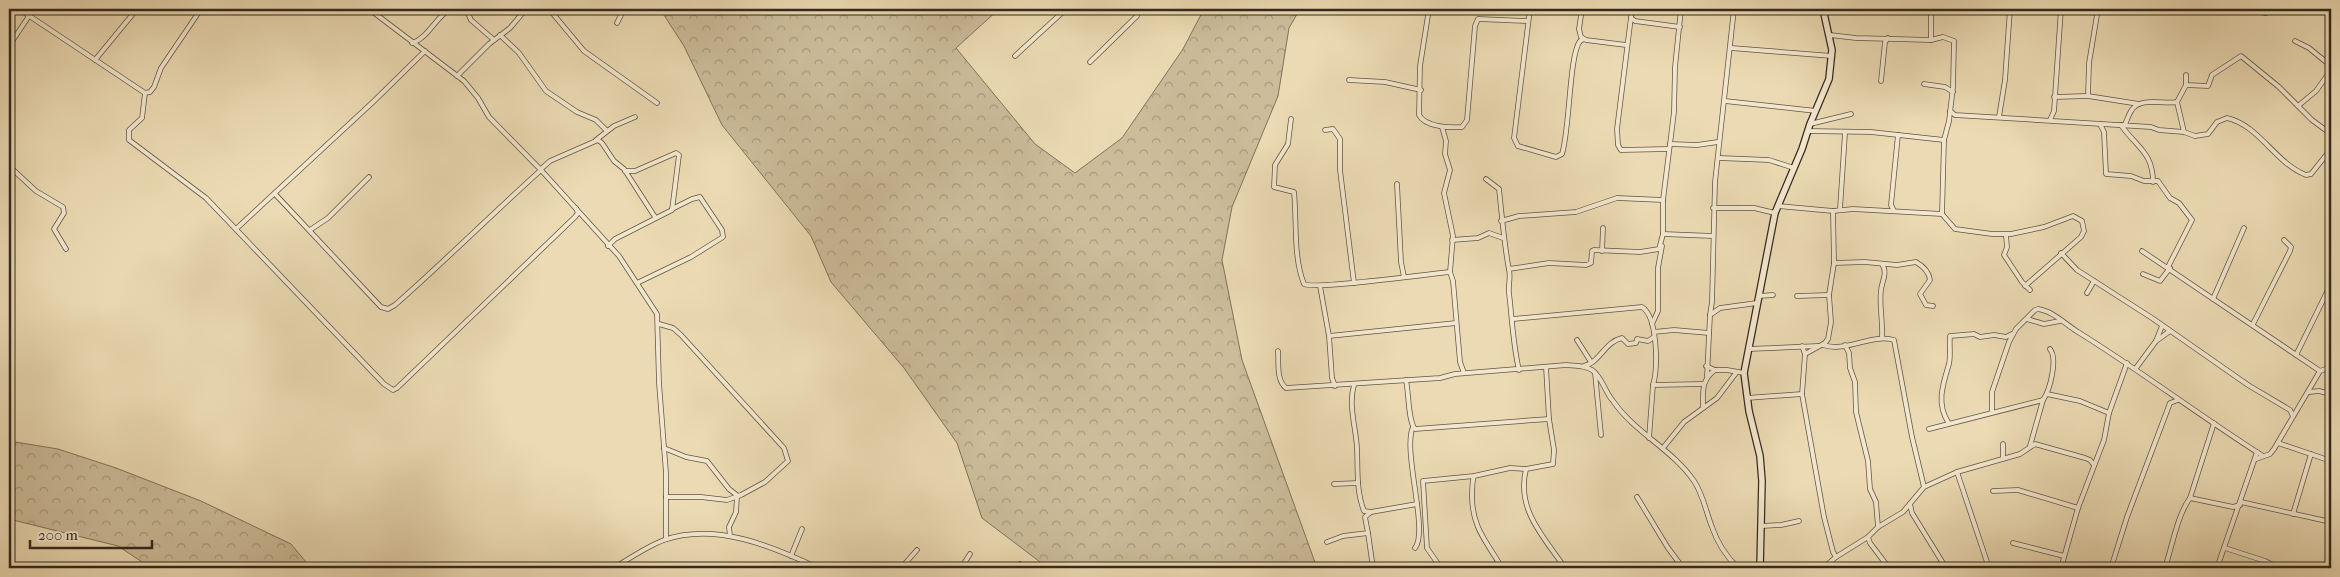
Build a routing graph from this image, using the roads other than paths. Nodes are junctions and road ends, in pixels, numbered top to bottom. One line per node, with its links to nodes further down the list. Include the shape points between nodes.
1 (19, 9): 25 (street)
2 (137, 9): 48 (street)
3 (201, 9): 59 (street, via 161,68 154,87)
4 (369, 9): 41 (street)
5 (450, 9): 41 (street)
6 (466, 9): 37 (street, via 471,20)
7 (526, 9): 32 (street)
8 (549, 9): 64 (street, via 584,50)
9 (616, 9): 29 (street, via 621,15)
10 (1066, 9): 46 (street)
11 (1137, 9): 49 (street, via 1137,16)
12 (1429, 9): 58 (street, via 1420,66)
13 (1530, 9): 27 (street)
14 (1582, 9): 36 (street, via 1579,34)
15 (1632, 9): 26 (street)
16 (1681, 9): 31 (street)
17 (1734, 9): 44 (street)
18 (1823, 9): 33 (street)
19 (1931, 9): 38 (street)
20 (2010, 9): 74 (street)
21 (2061, 9): 61 (street)
22 (2098, 9): 60 (street, via 2089,63)
23 (2235, 9): 24 (street, via 2266,13)
24 (2269, 9)
25 (29, 16): 43 (street); 48 (street)
26 (1631, 18): 28 (street); 30 (street)
27 (1528, 21): 36 (street, via 1514,138 1518,146 1524,148 1556,157 1562,154 1576,50); 81 (street, via 1478,19 1467,120 1462,127)
28 (1635, 21): 30 (street); 31 (street)
29 (617, 24)
30 (1630, 24): 42 (street)
31 (1680, 26): 92 (street)
32 (500, 35): 37 (street); 83 (street, via 519,53 546,91 582,115 596,120)
33 (1830, 35): 34 (street); 47 (street)
34 (1880, 38): 35 (street); 40 (street)
35 (1888, 38): 38 (street); 40 (street)
36 (1584, 39): 42 (street)
37 (494, 40): 52 (street)
38 (1931, 40): 57 (street, via 1947,37 1954,41)
39 (2295, 41): 50 (street, via 2309,48)
40 (1884, 42): 54 (street)
41 (412, 43): 45 (street)
42 (1626, 44): 93 (street, via 1617,130 1619,148)
43 (9, 46)
44 (1731, 48): 47 (street); 62 (street)
45 (425, 51): 52 (street); 106 (street)
46 (1015, 56)
47 (1832, 56): 69 (street, via 1829,79)
48 (95, 60): 59 (street)
49 (1090, 62)
50 (2331, 68): 65 (street, via 2316,91)
51 (2186, 75): 56 (street)
52 (457, 76): 100 (street, via 478,98 489,117)
53 (1349, 80): 58 (street, via 1385,82)
54 (1881, 81)
55 (1924, 84): 57 (street)
56 (2186, 85): 63 (street); 67 (street, via 2208,86 2212,75 2241,56)
57 (1951, 88): 70 (street)
58 (1421, 90): 81 (street, via 1419,117)
59 (145, 93): 124 (street, via 143,116 129,130 129,140 196,189)
60 (2088, 96): 61 (street); 66 (street)
61 (2054, 97): 76 (street)
62 (1724, 101): 69 (street); 91 (street)
63 (2177, 102): 66 (street); 85 (street)
64 (657, 103)
65 (2303, 103): 67 (street); 68 (street)
66 (2139, 104): 80 (street)
67 (2298, 106): 68 (street)
68 (2302, 110): 87 (street)
69 (1816, 111): 78 (street)
70 (1950, 111): 72 (street); 77 (street)
71 (1851, 114): 78 (street)
72 (1956, 114): 74 (street); 77 (street)
73 (635, 117): 83 (street)
74 (1999, 117): 76 (street)
75 (1291, 120): 149 (street, via 1288,144 1275,165 1274,187 1294,192 1298,227 1296,248 1303,280 1308,286)
76 (2050, 120): 79 (street)
77 (1949, 121): 90 (street)
78 (1810, 124): 84 (street)
79 (2100, 124): 80 (street); 104 (street, via 2104,132 2106,174)
80 (2122, 126): 85 (street); 104 (street, via 2149,158)
81 (1442, 127): 130 (street, via 1450,170 1444,193)
82 (1325, 130): 147 (street, via 1334,129 1340,139 1340,170)
83 (608, 131): 89 (street)
84 (1808, 131): 86 (street); 99 (street)
85 (2184, 132): 96 (street, via 2204,136 2220,120 2227,118 2252,132 2299,173 2311,174)
86 (1845, 133): 88 (street, via 1872,132); 113 (street)
87 (2331, 134)
88 (1898, 136): 90 (street); 108 (street)
89 (596, 140): 100 (street, via 550,161); 101 (street)
90 (1944, 140): 117 (street)
91 (1718, 142): 92 (street); 95 (street)
92 (1670, 144): 93 (street)
93 (1669, 149): 107 (street)
94 (2331, 149): 96 (street)
95 (1719, 158): 99 (street, via 1769,160); 110 (street)
96 (2324, 158): 97 (street)
97 (2331, 164)
98 (9, 166): 134 (street, via 36,191 63,207 64,213 54,229)
99 (1794, 168): 111 (street)
100 (541, 169): 109 (street); 125 (street, via 390,309 381,306)
101 (625, 171): 112 (street, via 635,171 676,153 679,155); 120 (street)
102 (369, 177): 125 (street, via 328,218)
103 (1486, 179): 121 (street, via 1499,188)
104 (2153, 182): 140 (street, via 2160,182 2170,198 2179,203 2192,220)
105 (1397, 184): 144 (street)
106 (275, 194): 124 (street); 125 (street)
107 (1663, 200): 121 (street, via 1616,198 1576,212 1519,216); 126 (street)
108 (1891, 205): 115 (street); 116 (street)
109 (576, 208): 118 (street); 119 (street, via 578,213)
110 (1714, 208): 111 (street); 128 (street)
111 (1776, 209): 114 (street); 155 (street)
112 (672, 210): 120 (street); 146 (street, via 700,197 723,236 691,257)
113 (1840, 210): 114 (street); 115 (street)
114 (1833, 211): 138 (street)
115 (1886, 211): 116 (street)
116 (1894, 211): 117 (street)
117 (1942, 214): 127 (street, via 1955,229)
118 (584, 216): 119 (street); 133 (street)
119 (575, 217): 124 (street, via 394,390 384,384)
120 (655, 217): 133 (street)
121 (1501, 222): 129 (street)
122 (1603, 228): 135 (street)
123 (2244, 228): 157 (street)
124 (236, 229)
125 (310, 230)
126 (1663, 234): 128 (street); 132 (street)
127 (2006, 234): 137 (street, via 2078,217 2084,231); 150 (street, via 2004,255)
128 (1713, 236): 158 (street)
129 (1503, 238): 130 (street, via 1489,233 1472,239); 141 (street)
130 (1452, 240): 142 (street)
131 (2284, 240): 169 (street, via 2291,247 2290,251)
132 (1661, 245): 135 (street, via 1653,251); 168 (street, via 1658,311)
133 (608, 246): 146 (street)
134 (66, 249)
135 (1602, 251): 141 (street, via 1592,251 1591,263 1586,265 1548,263)
136 (2142, 251): 140 (street)
137 (2061, 253): 145 (street, via 2077,270); 150 (street)
138 (1834, 263): 139 (street); 154 (street)
139 (1881, 263): 160 (street, via 1916,262 1924,267 1930,280 1920,294 1926,305); 176 (street, via 1885,270 1881,289)
140 (2169, 267): 143 (street, via 2160,281); 157 (street)
141 (1509, 269): 163 (street)
142 (1450, 272): 144 (street); 166 (street)
143 (2143, 274)
144 (1404, 277): 147 (street)
145 (2094, 281): 152 (street); 170 (street)
146 (637, 282): 167 (street, via 657,314)
147 (1354, 283): 149 (street)
148 (2331, 284): 188 (street)
149 (1320, 286): 175 (street)
150 (2026, 286): 151 (street)
151 (2030, 290)
152 (2087, 293)
153 (1773, 295): 155 (street)
154 (1829, 295): 156 (street); 177 (street, via 1831,322)
155 (1759, 296): 159 (street)
156 (1797, 296)
157 (2212, 299): 169 (street)
158 (1712, 302): 161 (street); 162 (street)
159 (1757, 303): 161 (street); 185 (street)
160 (1933, 306)
161 (1720, 308): 162 (street)
162 (1710, 314): 172 (street)
163 (1513, 318): 168 (street, via 1640,306 1648,311); 196 (street)
164 (2027, 319): 165 (street, via 2044,324); 165 (street, via 2038,309); 174 (street)
165 (2060, 321): 190 (street)
166 (1456, 323): 175 (street); 202 (street)
167 (658, 324): 236 (street); 253 (street, via 673,328 681,335 786,452 788,463 765,482)
168 (1652, 324): 173 (street)
169 (2253, 324): 188 (street)
170 (2162, 326): 171 (street); 179 (street)
171 (2170, 331): 179 (street); 222 (street)
172 (1709, 333): 173 (street, via 1674,330); 192 (street)
173 (1655, 334): 189 (street, via 1648,341 1637,339 1636,343 1628,344 1622,338 1618,339); 208 (street)
174 (2012, 334): 223 (street, via 1992,392); 227 (street, via 2006,337 1951,335 1949,363 1941,396 1942,412)
175 (1330, 336): 209 (street)
176 (1882, 338): 180 (street); 250 (street, via 1894,340 1897,346)
177 (1828, 339): 182 (street); 183 (street)
178 (1577, 340): 189 (street)
179 (2156, 342): 195 (street)
180 (1845, 345): 183 (street); 269 (street, via 1855,382 1856,412 1868,461 1870,489 1876,502)
181 (1802, 346): 182 (street); 185 (street); 187 (street)
182 (1820, 346): 183 (street); 187 (street)
183 (1831, 346)
184 (2050, 348): 215 (street, via 2055,359)
185 (1748, 349): 201 (street)
186 (1278, 351): 209 (street, via 1279,376 1286,388)
187 (1805, 354): 214 (street)
188 (2296, 355): 198 (street)
189 (1593, 361): 191 (street); 199 (street)
190 (2128, 363): 195 (street); 224 (street)
191 (1584, 366): 193 (street); 199 (street)
192 (1706, 366): 197 (street); 203 (street)
193 (1546, 367): 196 (street); 226 (street)
194 (2331, 367): 198 (street)
195 (2136, 368): 219 (street)
196 (1519, 370): 202 (street)
197 (1715, 370): 200 (street); 203 (street)
198 (2320, 371): 205 (street)
199 (1594, 372): 210 (street); 211 (street)
200 (1736, 373): 201 (street); 220 (street, via 1717,398)
201 (1744, 373): 217 (street)
202 (1464, 374): 204 (street)
203 (1707, 376): 206 (street)
204 (1406, 380): 207 (street); 229 (street)
205 (2314, 381): 212 (street); 213 (street)
206 (1704, 384): 208 (street); 220 (street)
207 (1354, 385): 209 (street); 248 (street, via 1352,401)
208 (1653, 385): 232 (street)
209 (1335, 386)
210 (1606, 389): 211 (street); 232 (street, via 1617,407)
211 (1596, 390): 231 (street)
212 (2319, 391): 213 (street); 216 (street)
213 (2309, 392): 221 (street)
214 (1802, 394): 217 (street); 283 (street, via 1824,517)
215 (2047, 394): 218 (street); 224 (street, via 2080,401)
216 (2331, 394)
217 (1746, 398): 268 (street, via 1760,456)
218 (2043, 400): 223 (street); 235 (street)
219 (2178, 400): 228 (street); 300 (street, via 2170,402 2164,414)
220 (1703, 408): 237 (street, via 1684,422)
221 (2297, 409): 222 (street); 225 (street)
222 (2290, 410): 225 (street)
223 (1992, 412): 227 (street)
224 (2109, 413): 244 (street, via 2104,440)
225 (2293, 416): 233 (street)
226 (1549, 419): 229 (street, via 1420,430); 245 (street, via 1553,464)
227 (1948, 422): 230 (street)
228 (2214, 423): 238 (street); 255 (street)
229 (1413, 427): 256 (street)
230 (1929, 428)
231 (1601, 434)
232 (1649, 438): 237 (street)
233 (2278, 443): 239 (street); 240 (street, via 2270,454)
234 (2003, 444): 241 (street)
235 (2030, 446): 241 (street, via 2020,454); 244 (street, via 2038,444 2054,448 2090,460)
236 (664, 448): 252 (street); 253 (street, via 686,458 707,461)
237 (1663, 448): 293 (street, via 1695,482 1720,545)
238 (2257, 452): 240 (street); 242 (street)
239 (2311, 454): 243 (street); 264 (street)
240 (2263, 456): 242 (street)
241 (2003, 458): 246 (street)
242 (2256, 459): 258 (street)
243 (2331, 461)
244 (2094, 465): 260 (street)
245 (1526, 469): 247 (street, via 1510,468); 291 (street, via 1524,494 1528,511 1538,531)
246 (1957, 472): 250 (street); 298 (street)
247 (1474, 476): 289 (street, via 1423,481 1427,548); 290 (street, via 1472,501 1475,521 1480,535)
248 (1358, 483): 249 (street); 261 (street)
249 (1334, 484)
250 (1924, 487): 257 (street)
251 (1993, 491): 260 (street, via 2018,490)
252 (666, 497): 253 (street, via 722,500); 274 (street)
253 (737, 497): 272 (street, via 736,512 729,527)
254 (1637, 497): 292 (street)
255 (2190, 498): 259 (street); 301 (street, via 2179,521)
256 (1417, 504): 263 (street); 277 (street, via 1419,542)
257 (1910, 504): 269 (street, via 1898,516); 297 (street, via 1912,513)
258 (2240, 504): 259 (street); 262 (street); 264 (street)
259 (2233, 507): 262 (street)
260 (2078, 508): 282 (street)
261 (1364, 511): 263 (street); 265 (street)
262 (2238, 511): 278 (street)
263 (1371, 512): 265 (street)
264 (2293, 514): 267 (street)
265 (1365, 517): 271 (street)
266 (1799, 521): 268 (street)
267 (2331, 522)
268 (1761, 526): 294 (street)
269 (1878, 527): 273 (street)
270 (802, 529): 281 (street)
271 (1368, 533): 275 (street); 288 (street)
272 (730, 536): 274 (street); 281 (street)
273 (1868, 537): 283 (street); 296 (street)
274 (666, 539): 284 (street)
275 (1327, 542)
276 (2013, 543): 282 (street)
277 (1415, 548)
278 (2225, 548): 302 (street); 303 (street)
279 (917, 550): 286 (street)
280 (970, 554): 287 (street)
281 (791, 556): 285 (street)
282 (2064, 556): 299 (street)
283 (1836, 557): 295 (street)
284 (614, 568)
285 (818, 568)
286 (902, 568)
287 (961, 568)
288 (1373, 568)
289 (1441, 568)
290 (1502, 568)
291 (1565, 568)
292 (1683, 568)
293 (1738, 568)
294 (1760, 568)
295 (1823, 568)
296 (1889, 568)
297 (1946, 568)
298 (1989, 568)
299 (2061, 568)
300 (2111, 568)
301 (2165, 568)
302 (2217, 568)
303 (2279, 568)

